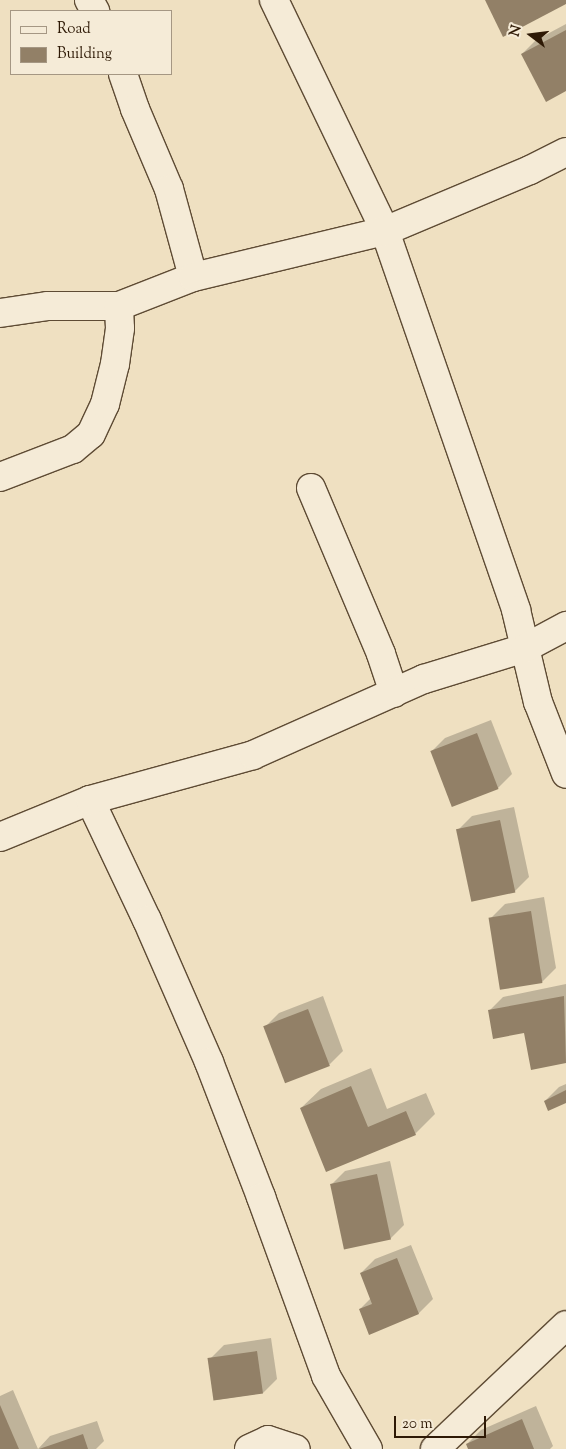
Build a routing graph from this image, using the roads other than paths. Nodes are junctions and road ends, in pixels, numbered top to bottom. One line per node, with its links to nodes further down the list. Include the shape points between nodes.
1 (274, 0): 4 (street)
2 (123, 75): 5 (street, via 169,189)
3 (566, 152): 4 (street)
4 (385, 230): 5 (street); 11 (street, via 516,610)
5 (193, 277): 6 (street)
6 (119, 306): 7 (street, via 48,306); 8 (street, via 120,328 115,364 105,404 91,434 73,449)
7 (0, 313)
8 (0, 477)
9 (311, 488): 12 (street, via 381,654)
10 (566, 626): 11 (street)
11 (525, 648): 12 (street, via 424,679); 13 (street, via 538,702)
12 (394, 693): 14 (street, via 252,755)
13 (566, 774)
14 (90, 800): 15 (street); 19 (street, via 209,1062 326,1376)
15 (0, 837)
16 (566, 1325): 20 (street)
17 (249, 1449): 18 (street, via 268,1440)
18 (296, 1449)
19 (368, 1449)
20 (435, 1449)

